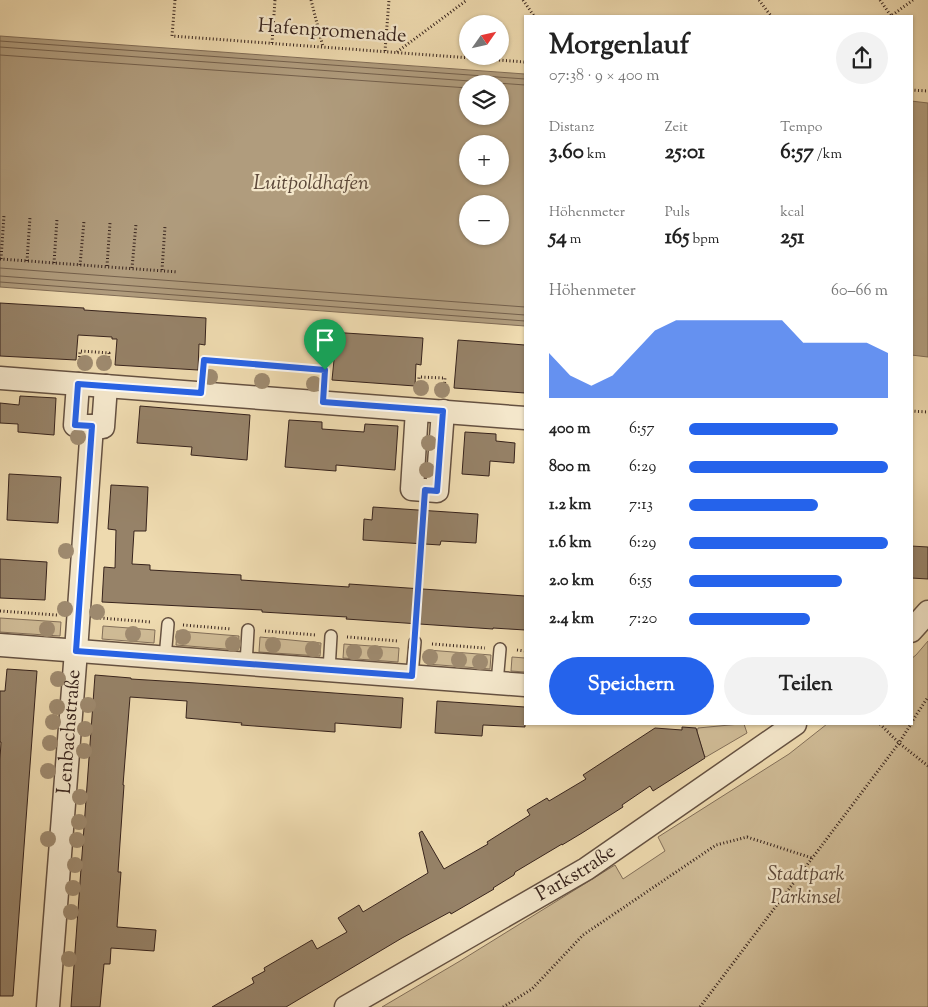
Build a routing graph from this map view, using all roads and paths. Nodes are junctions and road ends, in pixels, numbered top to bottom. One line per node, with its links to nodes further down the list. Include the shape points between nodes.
1 (175, 0): 14 (path, Hafenpromenade, via 172,36)
2 (275, 0): 14 (path)
3 (311, 0): 15 (path)
4 (389, 0): 16 (path)
5 (467, 0): 17 (path)
6 (522, 0): 10 (path)
7 (759, 0): 11 (path)
8 (880, 0): 12 (path)
9 (913, 0): 13 (path)
10 (533, 15)
11 (770, 15)
12 (890, 15)
13 (892, 15)
14 (272, 43): 15 (path, Hafenpromenade)
15 (323, 47): 16 (path, Hafenpromenade)
16 (385, 52): 17 (path, Hafenpromenade)
17 (397, 52): 18 (path, Hafenpromenade)
18 (524, 62)
19 (913, 90): 20 (path)
20 (928, 92)
21 (4, 215): 28 (path)
22 (30, 217): 29 (path)
23 (57, 219): 30 (path)
24 (84, 220): 31 (path)
25 (110, 223): 32 (path)
26 (136, 224): 33 (path)
27 (165, 226): 34 (path)
28 (0, 259): 29 (path)
29 (27, 261): 30 (path)
30 (54, 263): 31 (path)
31 (80, 265): 32 (path)
32 (107, 266): 33 (path)
33 (132, 268): 34 (path)
34 (162, 271): 35 (path)
35 (178, 272)
36 (0, 378): 37 (street)
37 (78, 384): 38 (street); 46 (street, via 75,425)
38 (106, 386): 39 (street); 46 (street, via 103,427)
39 (201, 393): 40 (street); 40 (path, via 204,360 325,370)
40 (323, 402): 41 (street)
41 (417, 410): 42 (street); 47 (street, via 412,490)
42 (443, 411): 45 (street); 47 (street, via 437,491)
43 (913, 411): 44 (path)
44 (928, 412)
45 (524, 418)
46 (92, 426): 56 (street, Lenbachstraße)
47 (425, 490): 53 (path)
48 (928, 612): 50 (street)
49 (168, 624): 57 (lane)
50 (913, 629)
51 (248, 630): 58 (lane)
52 (331, 636): 59 (lane)
53 (415, 642): 60 (lane)
54 (0, 645): 56 (street)
55 (500, 649): 61 (lane)
56 (76, 651): 57 (street); 72 (street, Lenbachstraße)
57 (165, 658): 58 (street)
58 (246, 664): 59 (street)
59 (329, 670): 60 (street)
60 (412, 676): 61 (street)
61 (497, 683): 62 (street)
62 (524, 685)
63 (928, 697): 64 (path)
64 (913, 720)
65 (792, 725): 68 (street, Parkstraße)
66 (881, 725): 69 (path)
67 (910, 725): 69 (path)
68 (778, 730): 73 (street, Parkstraße, via 586,869)
69 (898, 743): 70 (path); 71 (path)
70 (928, 766)
71 (812, 858): 74 (path, via 746,837 716,845 583,935 532,989); 75 (path)
72 (48, 1007)
73 (346, 1007)
74 (503, 1007)
75 (700, 1007)

